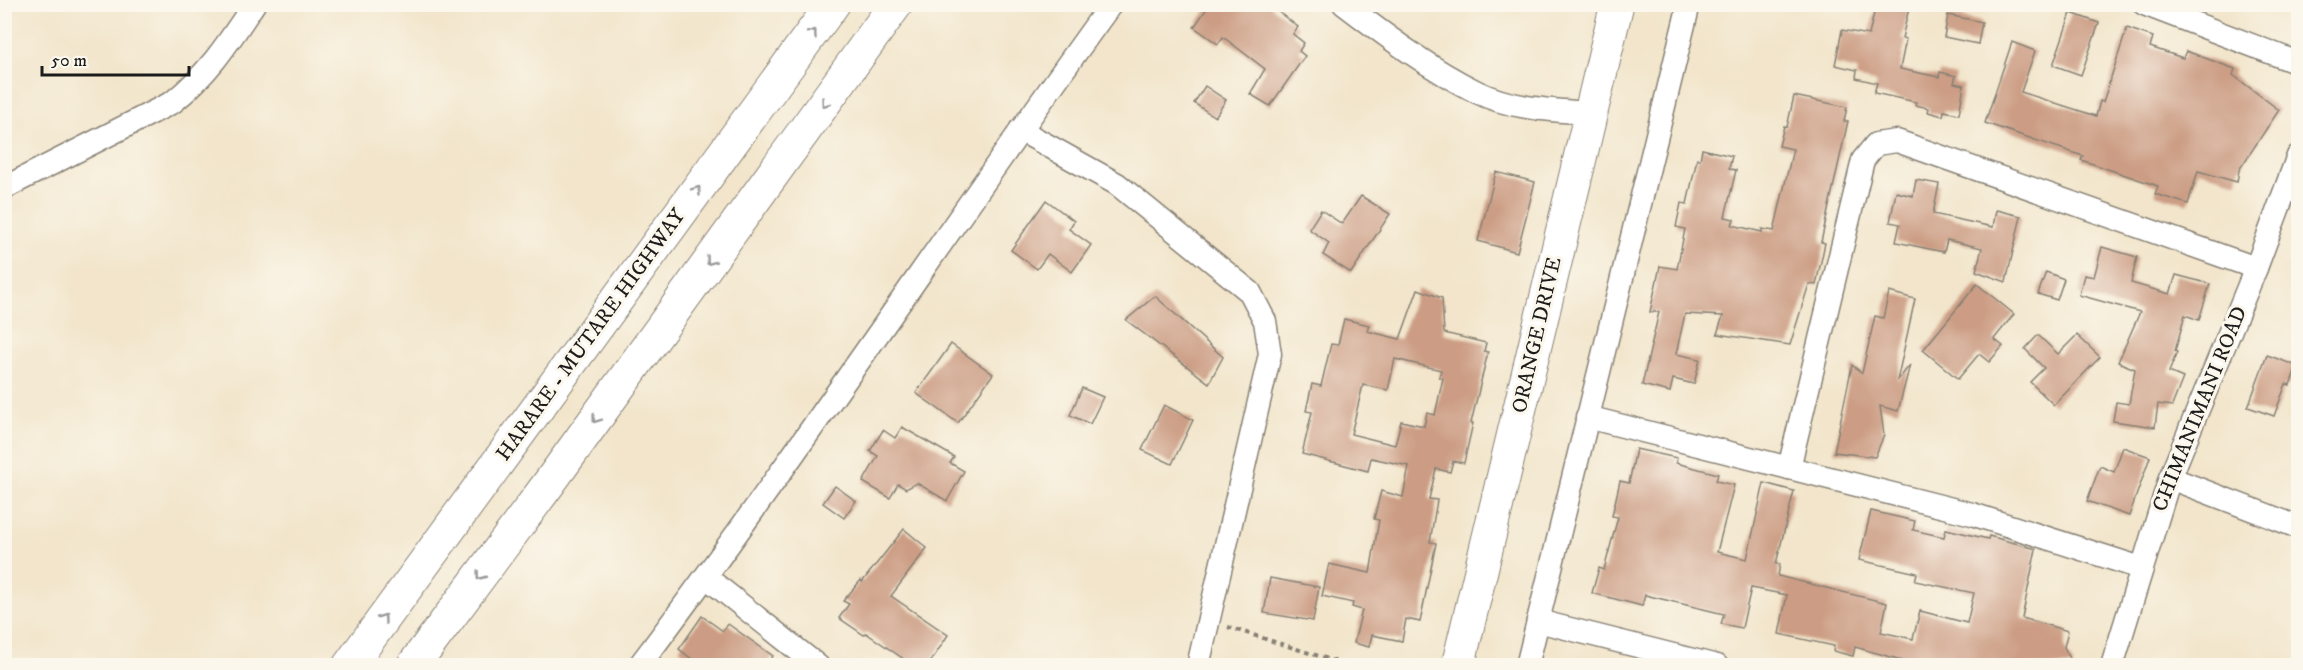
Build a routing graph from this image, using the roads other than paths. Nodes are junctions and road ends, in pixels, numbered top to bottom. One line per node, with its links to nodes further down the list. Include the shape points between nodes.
1 (254, 4): 13 (street, via 216,61 173,102)
2 (833, 4): 22 (main road, HARARE - MUTARE HIGHWAY, one-way to 2)
3 (896, 4): 23 (main road, one-way to 23)
4 (1111, 4): 11 (street)
5 (1344, 4): 10 (street, via 1408,51 1479,93 1537,109)
6 (1617, 4): 10 (main road, ORANGE DRIVE)
7 (1689, 4): 15 (street)
8 (2144, 4): 9 (street)
9 (2298, 63)
10 (1589, 113): 27 (main road, ORANGE DRIVE)
11 (1020, 130): 20 (street); 26 (street, via 1117,184 1250,292 1265,321 1270,354)
12 (2298, 156): 14 (street, CHIMANIMANI ROAD)
13 (4, 188)
14 (2256, 268): 16 (street, via 1897,141 1876,144 1863,160); 17 (street, CHIMANIMANI ROAD)
15 (1587, 417): 16 (street); 21 (street)
16 (1789, 468): 19 (street, via 1972,514)
17 (2170, 478): 18 (street); 19 (street, CHIMANIMANI ROAD)
18 (2298, 527)
19 (2141, 568): 30 (street, CHIMANIMANI ROAD)
20 (706, 577): 24 (street); 25 (street)
21 (1538, 621): 28 (street); 29 (street)
22 (349, 666)
23 (413, 666)
24 (639, 666)
25 (818, 666)
26 (1197, 666)
27 (1458, 666)
28 (1527, 666)
29 (1717, 666)
30 (2112, 666)

